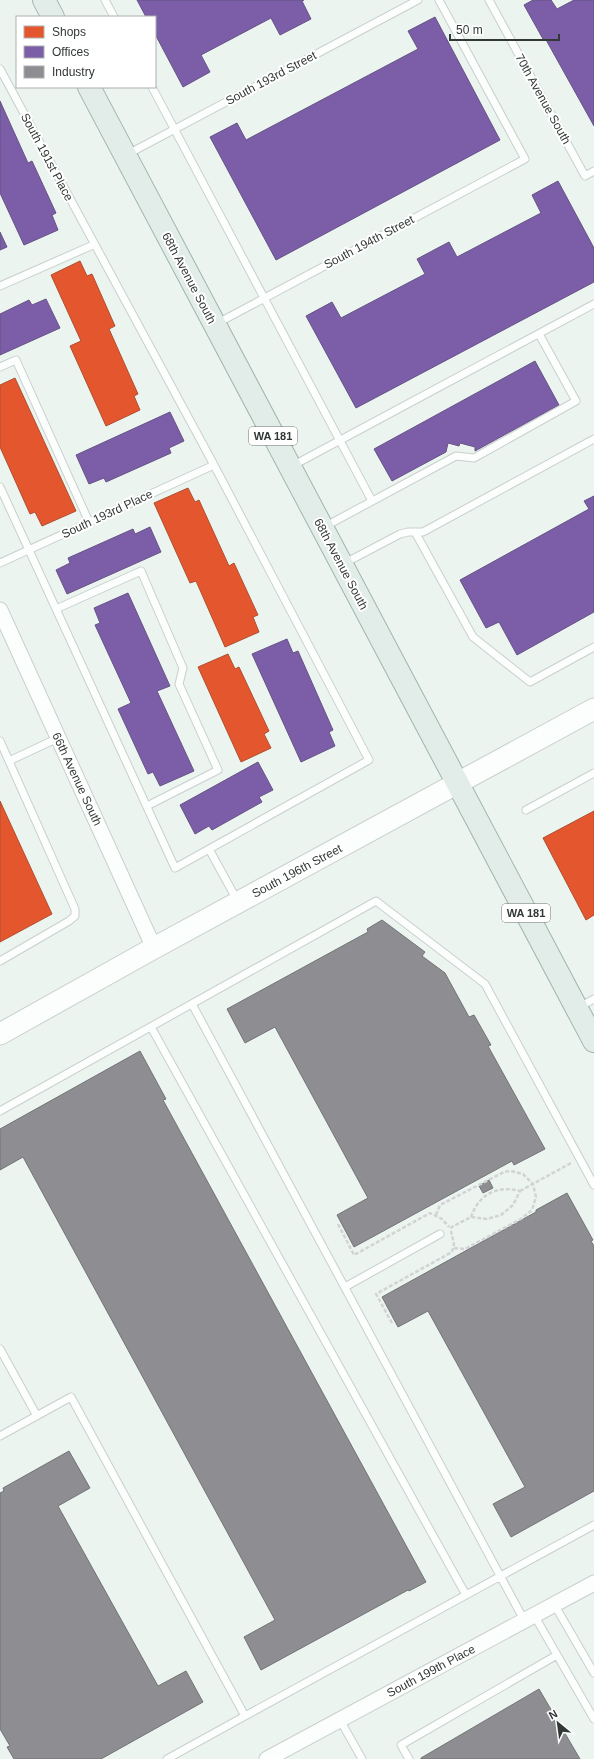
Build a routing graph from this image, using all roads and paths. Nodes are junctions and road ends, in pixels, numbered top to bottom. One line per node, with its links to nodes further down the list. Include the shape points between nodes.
1 (44, 0): 6 (main road)
2 (105, 0): 7 (lane)
3 (418, 0): 11 (lane, South 193rd Street)
4 (439, 0): 16 (lane, South 194th Street, via 525,159)
5 (489, 0): 13 (lane, 70th Avenue South, via 585,176)
6 (52, 16)
7 (113, 16)
8 (0, 69): 14 (lane, South 191st Place)
9 (90, 88): 12 (main road, 68th Avenue South / WA 181)
10 (153, 88): 11 (lane)
11 (174, 129): 12 (lane, South 193rd Street); 16 (lane)
12 (124, 156): 18 (main road, 68th Avenue South / WA 181)
13 (594, 171)
14 (93, 245): 15 (lane); 23 (lane, South 191st Place)
15 (0, 286)
16 (264, 298): 18 (lane, South 194th Street); 22 (lane)
17 (594, 304): 19 (lane)
18 (214, 325): 24 (main road, 68th Avenue South / WA 181)
19 (539, 334): 22 (lane); 26 (lane, via 576,401 474,458 456,456)
20 (0, 367): 27 (lane, via 16,360)
21 (594, 439): 29 (lane, via 423,532)
22 (340, 441): 24 (lane); 26 (lane)
23 (214, 465): 27 (lane, South 193rd Place); 44 (lane, South 191st Place, via 369,760)
24 (290, 468): 28 (main road, 68th Avenue South / WA 181)
25 (0, 487): 30 (lane)
26 (372, 501): 28 (lane)
27 (89, 522): 30 (lane, South 193rd Place)
28 (322, 528): 32 (main road, 68th Avenue South / WA 181)
29 (415, 532): 32 (lane, via 400,534); 35 (lane, via 473,637 530,682)
30 (28, 550): 31 (lane, South 193rd Place); 33 (lane)
31 (0, 563)
32 (341, 565): 41 (main road, 68th Avenue South / WA 181)
33 (56, 609): 42 (lane); 42 (lane, via 141,570 183,668 178,684 218,770)
34 (0, 610): 37 (street, 66th Avenue South)
35 (594, 647)
36 (594, 709): 41 (main road, South 196th Street)
37 (58, 738): 39 (lane); 46 (street, 66th Avenue South)
38 (0, 741): 39 (lane)
39 (9, 761): 47 (lane, via 75,909 75,916)
40 (594, 773): 43 (lane)
41 (458, 784): 45 (main road, South 196th Street); 49 (main road, 68th Avenue South / WA 181)
42 (147, 806): 44 (lane, via 175,868)
43 (526, 810)
44 (209, 849): 45 (lane)
45 (238, 903): 46 (main road, South 196th Street)
46 (154, 948): 51 (main road, South 196th Street)
47 (0, 961)
48 (192, 1004): 50 (lane); 54 (lane, via 376,901 485,984); 63 (lane)
49 (585, 1004): 52 (main road, 68th Avenue South / WA 181)
50 (151, 1027): 53 (lane); 70 (lane)
51 (0, 1034)
52 (594, 1041)
53 (0, 1111)
54 (580, 1158): 55 (path); 56 (lane)
55 (533, 1184): 57 (path); 58 (path, via 523,1174 504,1172 440,1205); 62 (path, via 536,1197 532,1210 527,1215 464,1250)
56 (594, 1185)
57 (520, 1191): 59 (path, via 514,1205 501,1215 486,1219); 59 (path, via 506,1188 491,1192 478,1202)
58 (436, 1215)
59 (471, 1217): 60 (path)
60 (450, 1228)
61 (440, 1234): 63 (lane)
62 (453, 1248)
63 (345, 1288): 68 (lane)
64 (0, 1349): 65 (lane)
65 (37, 1416): 66 (lane); 75 (lane, via 70,1397)
66 (0, 1436)
67 (594, 1524): 68 (lane)
68 (500, 1576): 70 (lane); 72 (lane)
69 (594, 1582): 71 (street, South 199th Place)
70 (466, 1595): 75 (lane)
71 (554, 1604): 72 (street, South 199th Place); 74 (lane)
72 (529, 1618): 73 (lane); 77 (street, South 199th Place)
73 (557, 1655): 76 (lane); 81 (lane, via 401,1745)
74 (594, 1673)
75 (245, 1716): 78 (lane)
76 (594, 1719)
77 (340, 1720): 79 (street, South 199th Place); 80 (lane)
78 (167, 1759)
79 (267, 1759)
80 (362, 1759)
81 (409, 1759)

